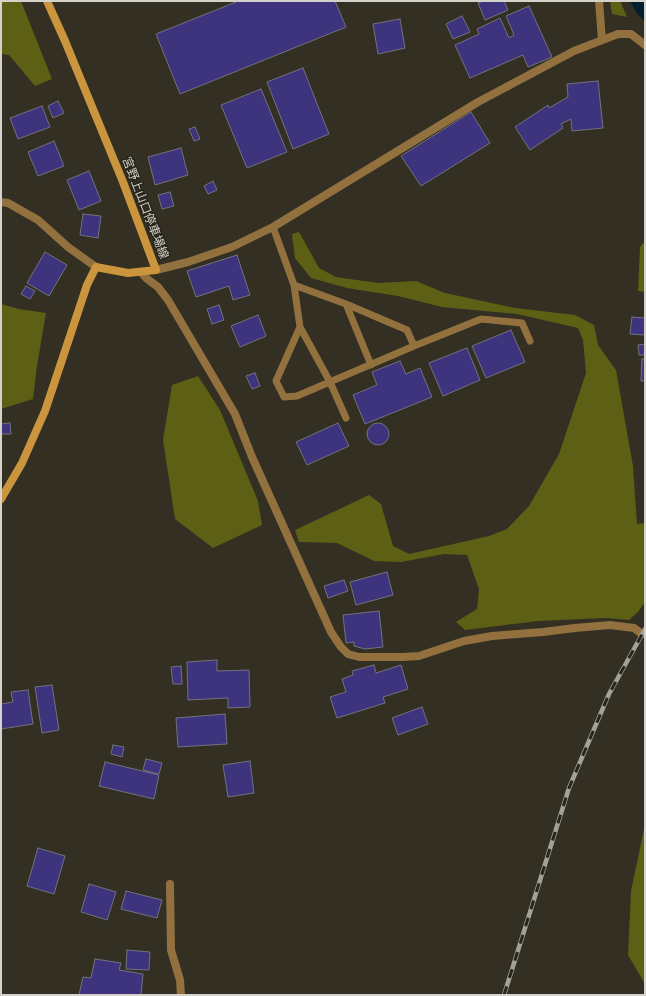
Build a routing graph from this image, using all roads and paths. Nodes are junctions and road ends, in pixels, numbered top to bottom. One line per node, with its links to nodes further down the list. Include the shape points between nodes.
1 (47, 1): 8 (main road, 宮野上山口停車場線, via 123,182)
2 (599, 1): 3 (street)
3 (602, 40): 4 (street, via 618,34 631,34); 6 (street, via 574,51 478,102)
4 (645, 45)
5 (1, 202): 7 (street, via 8,203 38,220)
6 (274, 227): 8 (street, via 232,247); 10 (lane)
7 (96, 268): 9 (main road, 宮野上山口停車場線, via 128,273); 18 (main road, via 87,285 45,411 22,463)
8 (156, 270): 9 (main road, 宮野上山口停車場線)
9 (141, 272): 19 (street, via 168,300 235,414 331,632 348,654 358,657 402,658 419,656 464,641 492,636 610,624 634,628)
10 (294, 284): 11 (lane); 12 (lane)
11 (346, 304): 14 (lane, via 407,330); 15 (lane)
12 (300, 327): 16 (lane); 16 (lane, via 276,381 284,397 297,396)
13 (530, 341): 14 (lane, via 522,324 480,319)
14 (414, 346): 15 (lane)
15 (371, 365): 16 (lane)
16 (330, 382): 17 (lane)
17 (346, 418)
18 (1, 499)
19 (645, 634)
20 (170, 884): 21 (street, via 171,950 180,980)
21 (181, 995)

